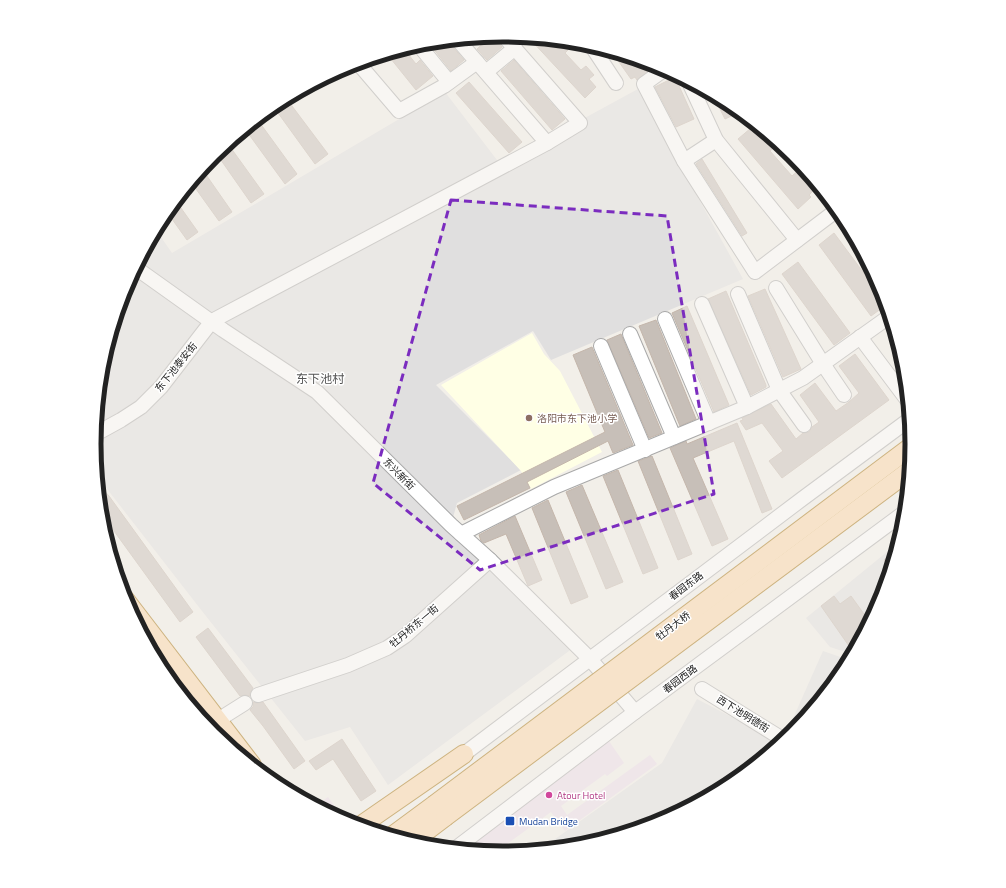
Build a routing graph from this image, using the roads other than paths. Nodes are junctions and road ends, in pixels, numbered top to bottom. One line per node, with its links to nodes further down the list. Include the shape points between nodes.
1 (510, 42): 3 (street)
2 (461, 44): 6 (street)
3 (514, 48): 6 (street); 13 (street, via 580,123)
4 (423, 50): 9 (street)
5 (596, 53): 10 (street)
6 (481, 67): 9 (street); 13 (street)
7 (362, 68): 9 (street, via 399,111)
8 (659, 74): 14 (street, via 644,84)
9 (449, 82)
10 (616, 83)
11 (692, 89): 12 (street)
12 (716, 140): 14 (street); 16 (street)
13 (547, 143): 23 (street)
14 (684, 160): 16 (street, via 755,272)
15 (832, 214): 16 (street)
16 (797, 240)
17 (140, 271): 23 (street, 东兴新街)
18 (776, 288): 27 (street)
19 (738, 294): 28 (street)
20 (702, 304): 31 (street)
21 (665, 319): 32 (street)
22 (885, 319): 25 (street)
23 (212, 322): 35 (street, 东下池泰安街, via 161,387 141,407); 41 (street, 东兴新街, via 317,392)
24 (630, 334): 36 (street)
25 (860, 337): 27 (street); 29 (street)
26 (601, 346): 37 (street)
27 (822, 364): 28 (street, via 803,378); 30 (street)
28 (779, 390): 31 (street); 34 (street)
29 (902, 393)
30 (844, 395)
31 (747, 407): 32 (street)
32 (709, 423): 36 (street)
33 (904, 423): 44 (street, 春园东路)
34 (804, 426)
35 (102, 431)
36 (674, 437): 37 (street)
37 (645, 450): 41 (street, via 554,487)
38 (905, 452): 53 (main road, 牡丹大桥, bridge)
39 (904, 475): 53 (main road, 牡丹大桥, bridge)
40 (898, 517): 48 (street, 春园西路)
41 (461, 534): 42 (street, 东兴新街)
42 (490, 560): 44 (street, 东兴新街); 46 (street, 牡丹桥东一街, via 405,636 387,648 348,665)
43 (141, 621): 49 (main road)
44 (590, 659): 48 (street, 东兴新街); 52 (street, 春园东路)
45 (702, 689): 50 (street, 西下池明德街)
46 (258, 695)
47 (246, 703): 49 (street)
48 (635, 712): 58 (street, 春园西路)
49 (218, 720): 51 (main road)
50 (778, 736)
51 (238, 746)
52 (464, 754): 54 (street, 春园东路, via 400,790); 55 (main road)
53 (439, 811): 56 (main road); 57 (main road)
54 (360, 819)
55 (366, 822)
56 (399, 832)
57 (417, 836)
58 (462, 844)

